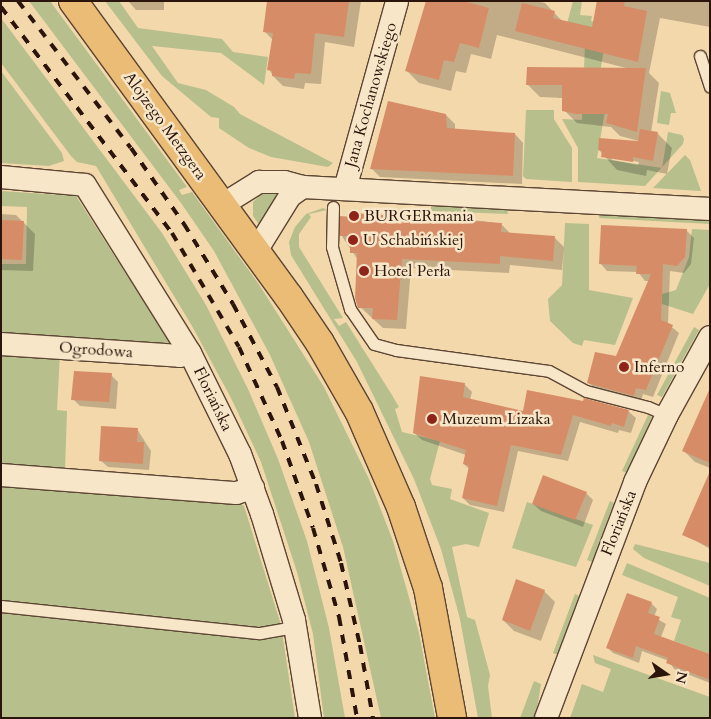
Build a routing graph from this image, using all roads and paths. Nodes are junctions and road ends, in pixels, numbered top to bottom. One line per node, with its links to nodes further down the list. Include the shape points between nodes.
1 (73, 1): 8 (main road, Alojzego Metzgera)
2 (397, 1): 7 (street, Jana Kochanowskiego)
3 (700, 56): 4 (lane)
4 (710, 86)
5 (1, 177): 13 (street, Floriańska, via 75,182 89,188)
6 (303, 187): 7 (street); 8 (street, via 284,182 259,182); 10 (street, via 290,196)
7 (339, 198): 9 (street); 14 (lane, via 332,247 350,309 374,344 396,350 549,371 592,393)
8 (222, 205): 10 (main road, Alojzego Metzgera)
9 (710, 208)
10 (256, 251): 20 (main road, Alojzego Metzgera, via 320,343 360,411 401,507 428,588)
11 (1, 344): 13 (street, Ogrodowa, via 180,356)
12 (708, 345): 14 (street, Floriańska)
13 (190, 352): 16 (street, Floriańska)
14 (667, 415): 21 (street, Floriańska, via 620,520)
15 (1, 475): 16 (street, via 236,492)
16 (253, 488): 18 (street, Floriańska)
17 (1, 606): 18 (lane, via 260,632)
18 (295, 627): 19 (street, Floriańska)
19 (310, 718)
20 (452, 718)
21 (546, 718)

